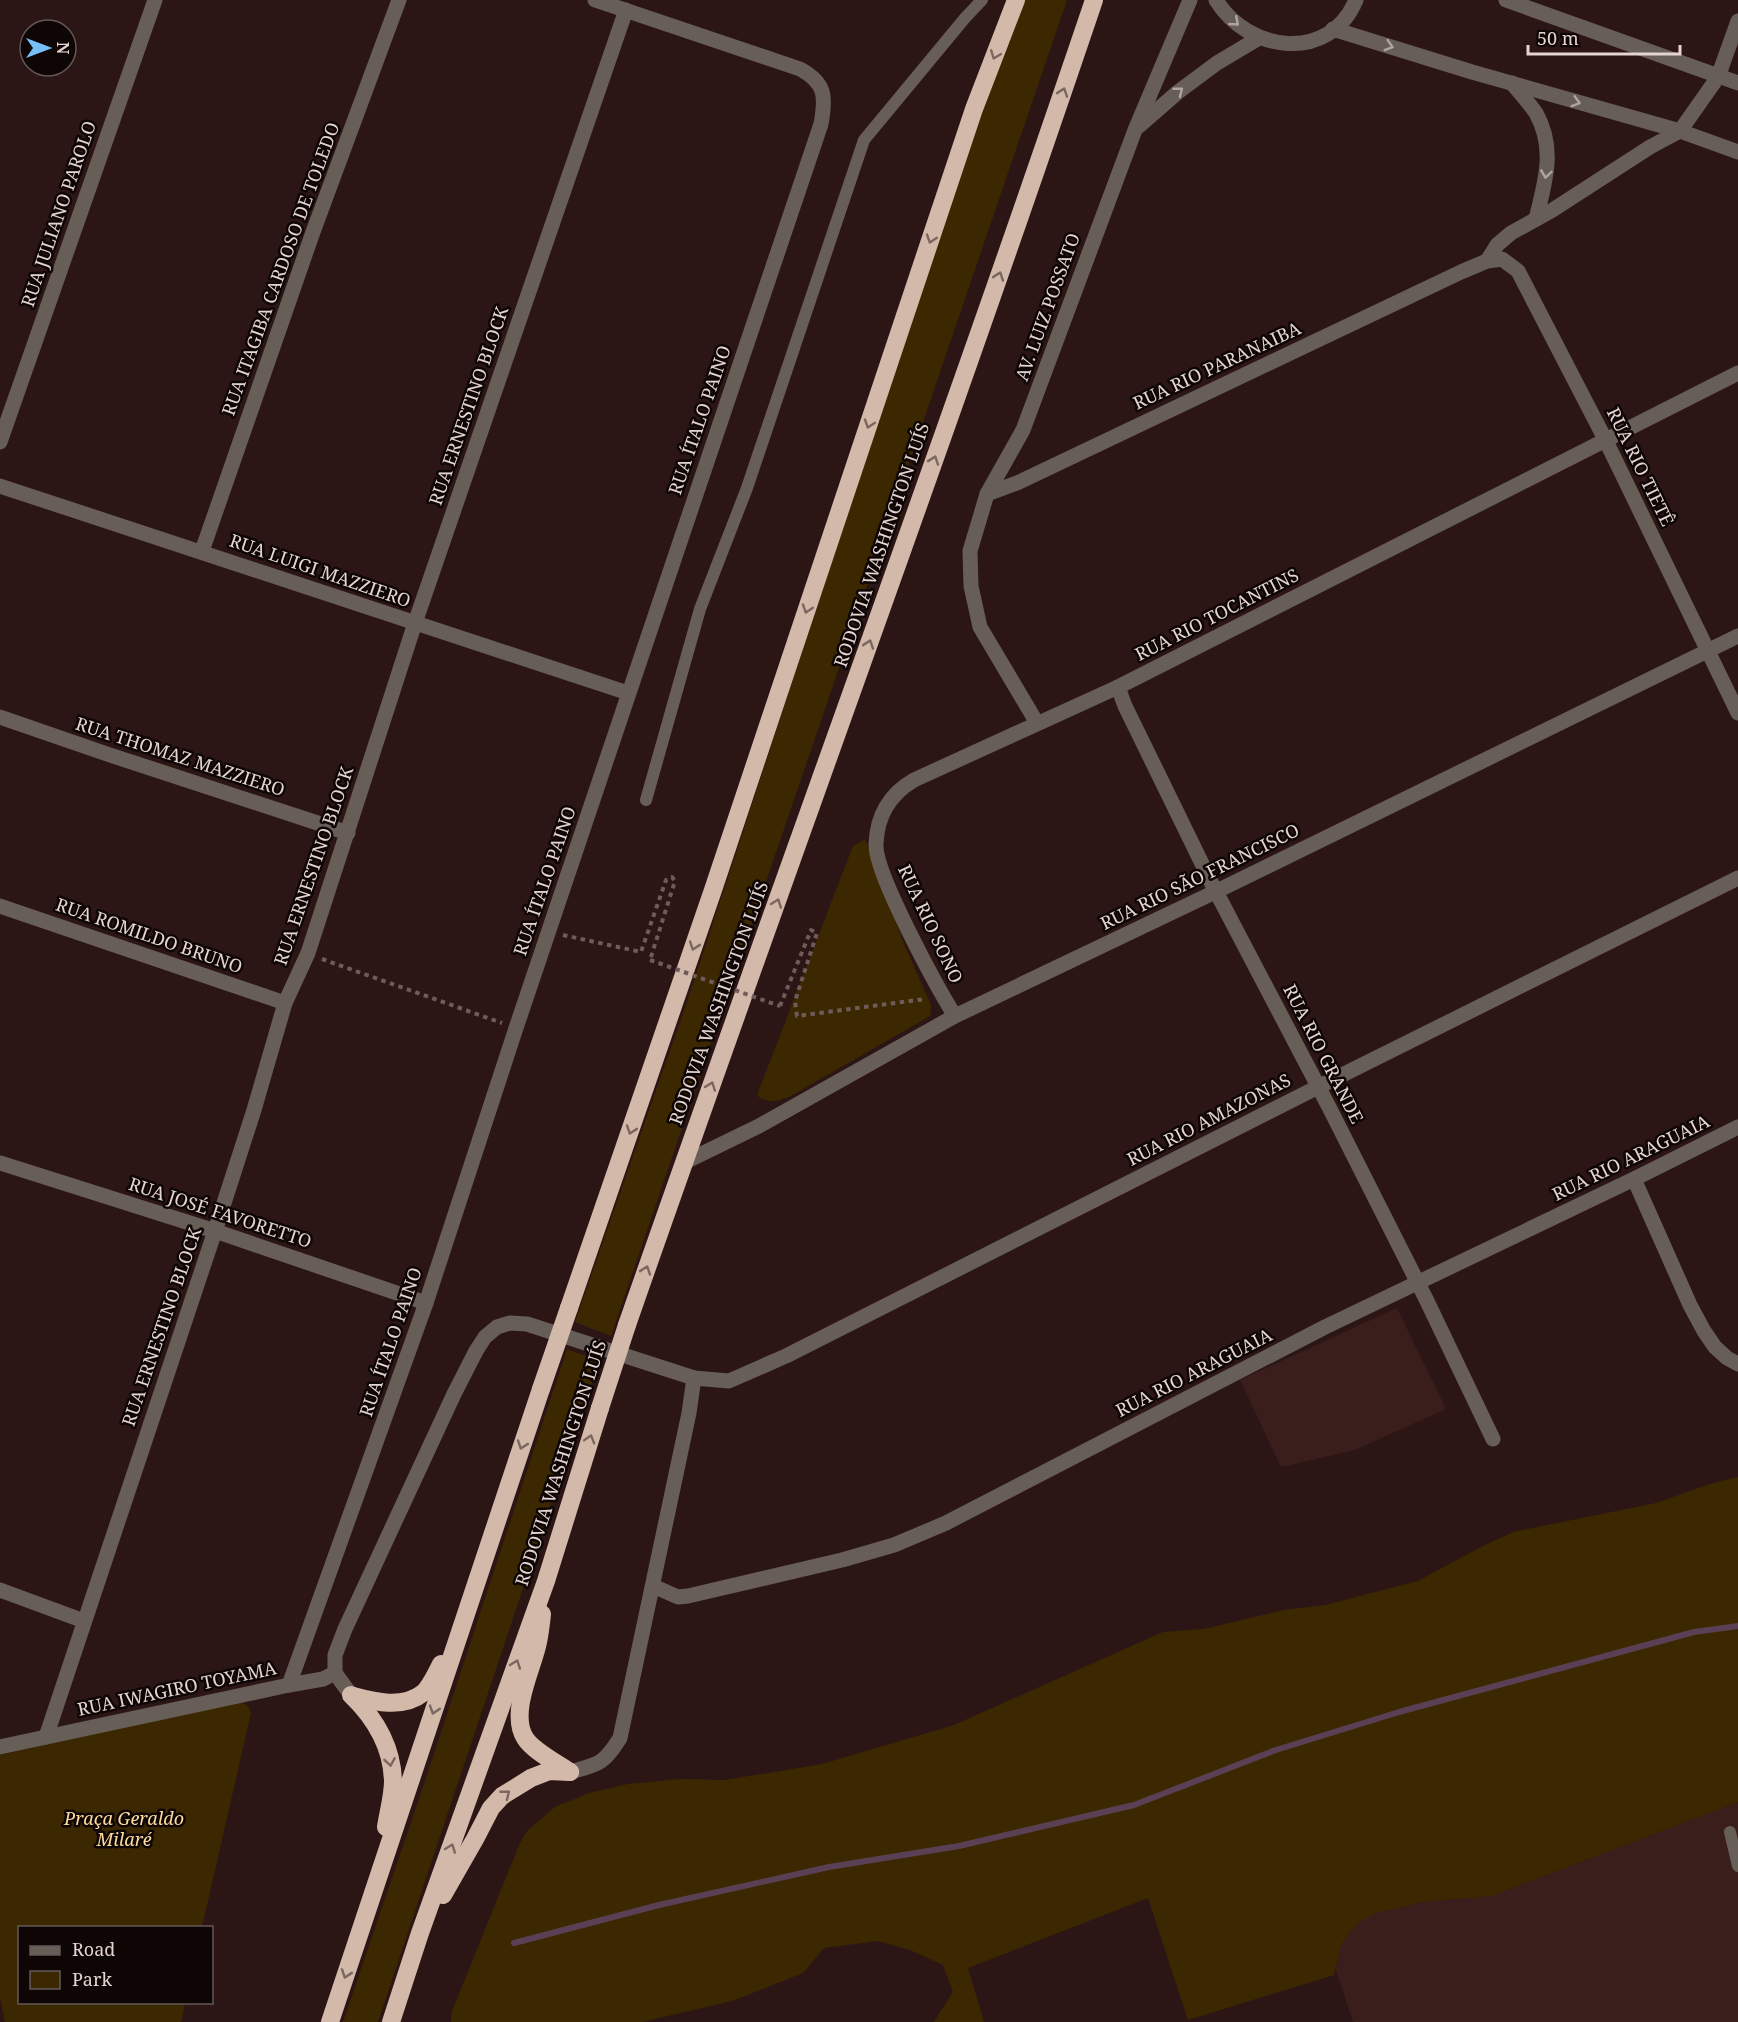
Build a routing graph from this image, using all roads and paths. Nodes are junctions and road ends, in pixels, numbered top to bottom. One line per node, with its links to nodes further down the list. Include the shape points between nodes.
1 (154, 0): 25 (street, RUA JULIANO PAROLO)
2 (399, 0): 28 (street, RUA ITAGIBA CARDOSO DE TOLEDO, via 313,232)
3 (595, 0): 11 (street)
4 (982, 0): 37 (lane, via 864,140 747,488 700,609)
5 (1016, 0): 60 (highway, one-way to 60, bridge, via 974,109 714,890)
6 (1094, 0): 51 (highway, RODOVIA WASHINGTON LUÍS, one-way to 6)
7 (1190, 0): 18 (street, AV. LUIZ POSSATO)
8 (1216, 0): 14 (street, one-way to 14, via 1245,31)
9 (1356, 0): 13 (street)
10 (1506, 0): 15 (street)
11 (626, 10): 29 (street, RUA ERNESTINO BLOCK); 33 (street, RUA ÍTALO PAINO, via 800,69 821,86 824,106)
12 (1738, 21): 15 (street)
13 (1333, 29): 14 (street, via 1320,37 1290,44); 16 (street, one-way to 16)
14 (1259, 38): 18 (street, one-way to 14, via 1217,63)
15 (1718, 76): 17 (street); 19 (street)
16 (1512, 83): 19 (street, one-way to 19); 21 (street, one-way to 21, via 1536,113 1548,142 1547,172)
17 (1738, 83)
18 (1135, 130): 27 (street, AV. LUIZ POSSATO, via 1023,430)
19 (1680, 131): 20 (street); 21 (street)
20 (1738, 152)
21 (1536, 219): 22 (street, via 1511,233)
22 (1487, 261): 24 (street, RUA RIO TIETÊ, via 1502,260 1518,271); 27 (street, RUA RIO PARANAIBA)
23 (1738, 373): 24 (street, RUA RIO TOCANTINS)
24 (1606, 441): 31 (street, RUA RIO TIETÊ); 32 (street, RUA RIO TOCANTINS)
25 (0, 442)
26 (0, 486): 28 (street, RUA LUIGI MAZZIERO)
27 (987, 494): 36 (street, via 970,550 971,586 980,627)
28 (202, 552): 29 (street, RUA LUIGI MAZZIERO)
29 (415, 623): 33 (street, RUA LUIGI MAZZIERO); 38 (street, RUA ERNESTINO BLOCK)
30 (1738, 636): 31 (street, RUA RIO SÃO FRANCISCO)
31 (1707, 652): 34 (street, RUA RIO TIETÊ); 41 (street, RUA RIO SÃO FRANCISCO)
32 (1118, 687): 36 (street, RUA RIO TOCANTINS); 41 (street, RUA RIO GRANDE)
33 (628, 693): 43 (street, RUA ÍTALO PAINO)
34 (1738, 713)
35 (0, 717): 38 (street, RUA THOMAZ MAZZIERO)
36 (1037, 723): 39 (street, RUA RIO TOCANTINS, via 899,789 882,815)
37 (646, 801)
38 (348, 833): 44 (street, RUA ERNESTINO BLOCK)
39 (876, 846): 45 (street, RUA RIO SONO, via 894,897)
40 (1738, 878): 49 (street, RUA RIO AMAZONAS)
41 (1217, 891): 47 (street, RUA RIO SÃO FRANCISCO); 49 (street, RUA RIO GRANDE)
42 (0, 906): 46 (street, RUA ROMILDO BRUNO)
43 (549, 933): 45 (path, bridge, via 641,952 666,880 672,877 675,881 650,960 780,1006 811,930 817,933 795,1000 797,1016); 48 (street, RUA ÍTALO PAINO)
44 (308, 953): 46 (street, RUA ERNESTINO BLOCK); 48 (path)
45 (942, 996): 47 (street, RUA RIO SONO)
46 (285, 1003): 54 (street, RUA ERNESTINO BLOCK)
47 (955, 1016): 51 (street, RUA RIO SÃO FRANCISCO, via 759,1126)
48 (516, 1028): 56 (street, RUA ÍTALO PAINO)
49 (1318, 1087): 55 (street, RUA RIO GRANDE); 58 (street, RUA RIO AMAZONAS, via 786,1356 729,1381)
50 (1738, 1127): 53 (street, RUA RIO ARAGUAIA)
51 (683, 1163): 61 (highway, RODOVIA WASHINGTON LUÍS, one-way to 51, bridge)
52 (0, 1165): 54 (street, RUA JOSÉ FAVORETTO)
53 (1634, 1179): 55 (street, RUA RIO ARAGUAIA); 57 (street, via 1690,1305 1715,1347)
54 (215, 1231): 56 (street, RUA JOSÉ FAVORETTO); 64 (street, RUA ERNESTINO BLOCK)
55 (1417, 1283): 59 (street, RUA RIO GRANDE); 62 (street, RUA RIO ARAGUAIA, via 894,1545 688,1596 678,1597)
56 (426, 1303): 66 (street, RUA ÍTALO PAINO)
57 (1733, 1361)
58 (694, 1378): 62 (street); 65 (street, RUA RIO AMAZONAS, via 527,1324 497,1327 485,1337 454,1394 345,1629 334,1655)
59 (1493, 1439)
60 (483, 1562): 67 (highway, via 440,1666 424,1692 395,1703); 73 (highway, one-way to 73)
61 (546, 1581): 70 (highway, via 538,1642 520,1719 525,1738); 74 (highway, RODOVIA WASHINGTON LUÍS, one-way to 61)
62 (653, 1586): 70 (street, via 620,1738 598,1764)
63 (0, 1590): 64 (street)
64 (84, 1621): 68 (street, RUA ERNESTINO BLOCK)
65 (335, 1673): 66 (street, RUA IWAGIRO TOYAMA); 67 (street)
66 (289, 1685): 68 (street, RUA IWAGIRO TOYAMA)
67 (351, 1695): 73 (highway, one-way to 73, via 380,1729 388,1749 393,1782)
68 (46, 1737): 69 (street, RUA IWAGIRO TOYAMA)
69 (0, 1747)
70 (570, 1772): 74 (highway, one-way to 70, via 491,1808 502,1796 549,1771)
71 (1730, 1832): 72 (lane)
72 (1738, 1866)
73 (361, 1932): 75 (highway, one-way to 75)
74 (420, 1933): 76 (highway, RODOVIA WASHINGTON LUÍS)
75 (330, 2022)
76 (391, 2022)

